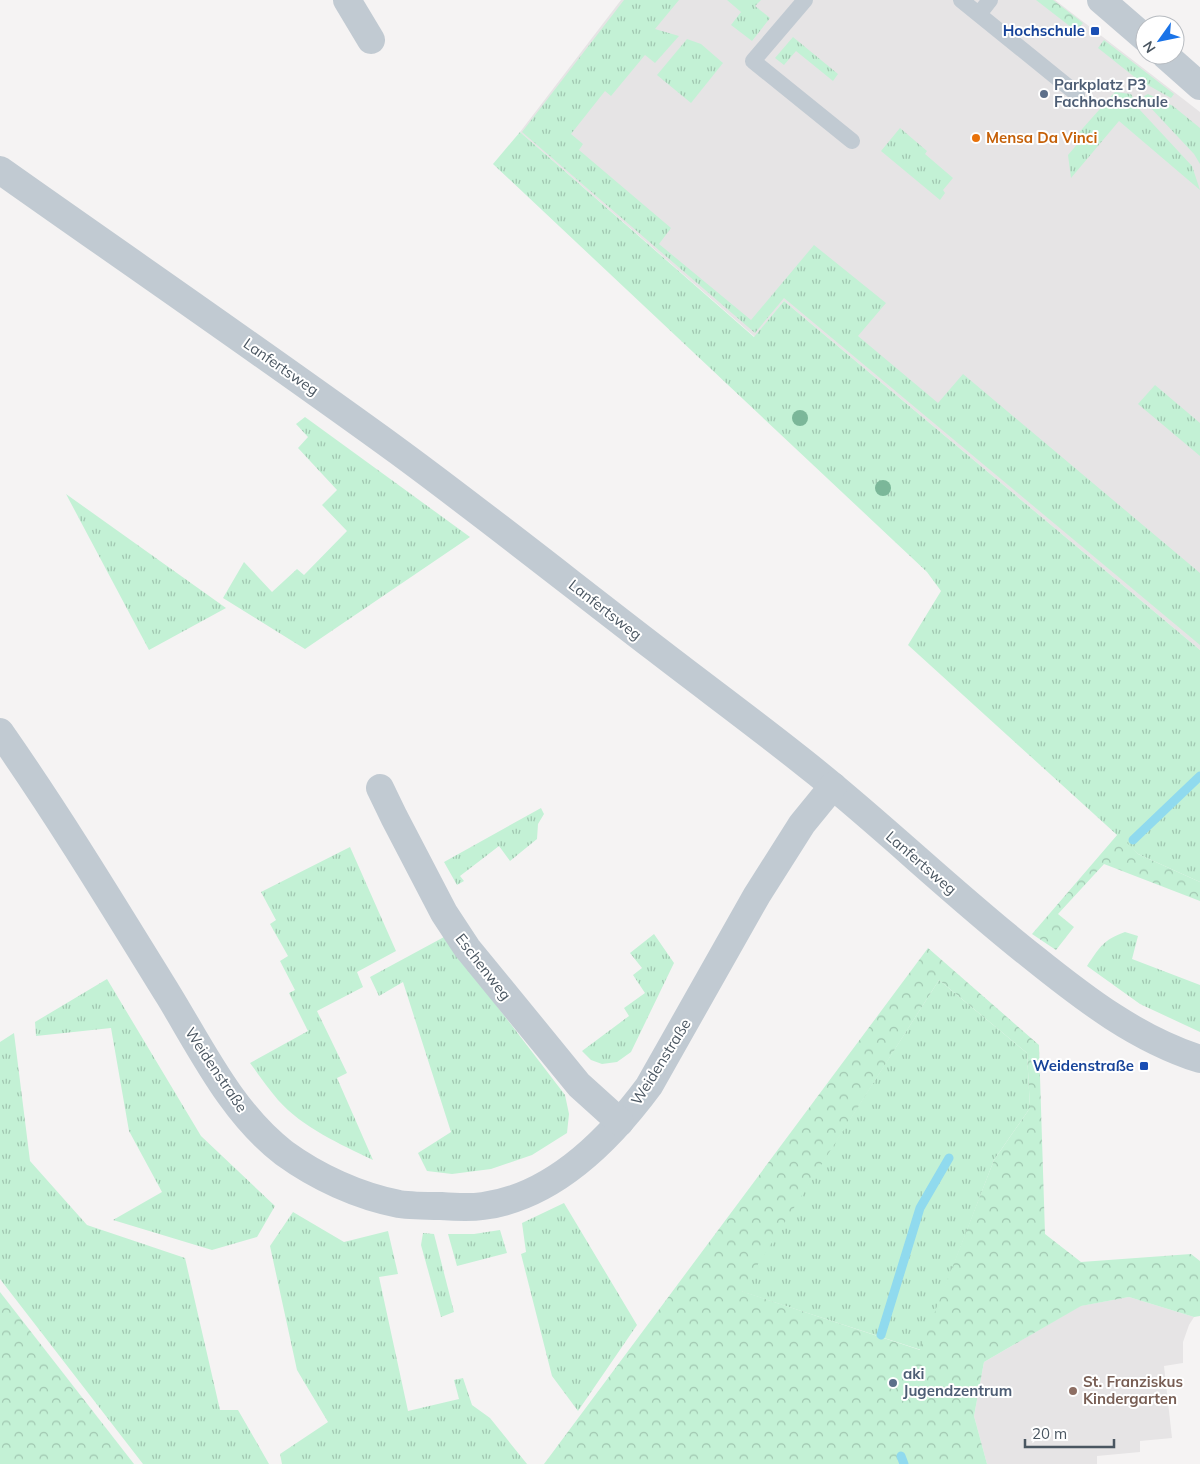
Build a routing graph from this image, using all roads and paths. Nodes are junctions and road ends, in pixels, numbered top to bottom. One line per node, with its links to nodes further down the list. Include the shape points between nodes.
1 (347, 0): 8 (street)
2 (805, 0): 12 (lane, via 753,61)
3 (961, 0): 6 (lane)
4 (990, 0): 6 (lane)
5 (1102, 0): 7 (street)
6 (979, 14): 11 (lane)
7 (1135, 29)
8 (371, 40)
9 (1180, 65): 10 (street)
10 (1197, 76)
11 (1077, 94)
12 (852, 141)
13 (0, 170): 15 (street, Lanfertsweg, via 403,455)
14 (0, 732): 18 (street, Weidenstraße, via 101,887 222,1084 258,1128 301,1164 338,1184 377,1199 413,1205 483,1206 539,1188 559,1176)
15 (833, 786): 17 (street, Lanfertsweg, via 1008,938 1078,993 1140,1034); 18 (street, Weidenstraße, via 793,837 757,894 649,1086)
16 (380, 788): 18 (street, Eschenweg, via 444,913 467,948 579,1085)
17 (1200, 1059)
18 (620, 1122)

